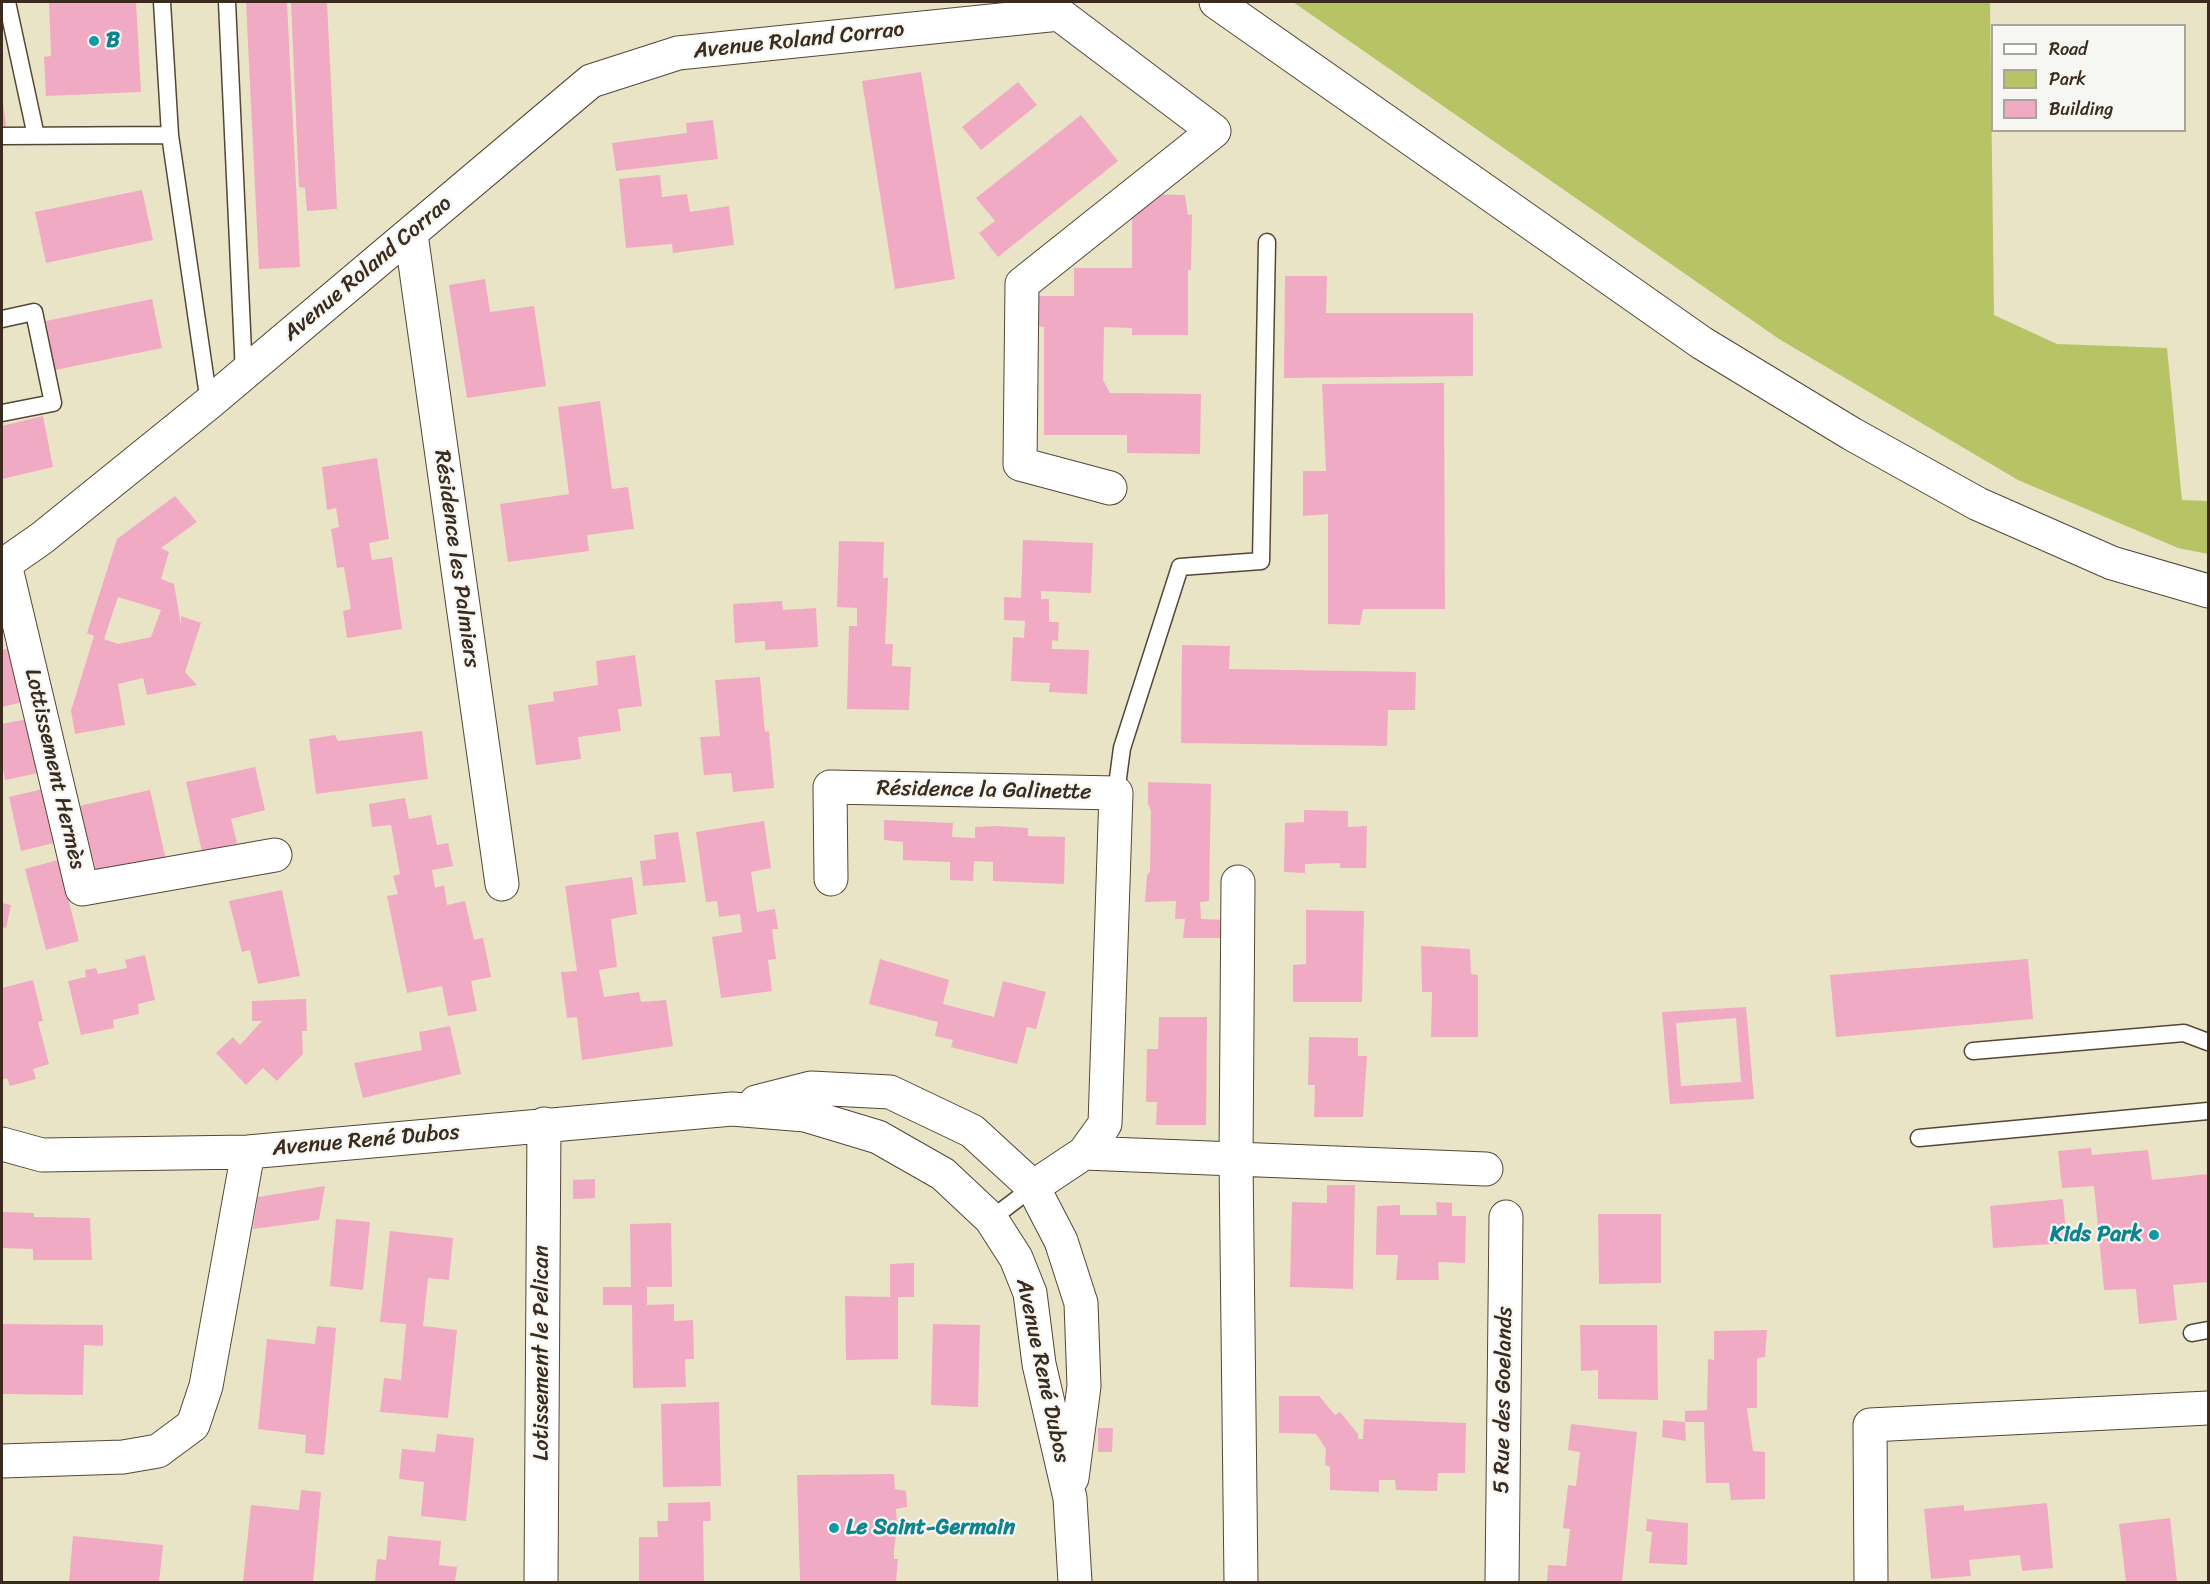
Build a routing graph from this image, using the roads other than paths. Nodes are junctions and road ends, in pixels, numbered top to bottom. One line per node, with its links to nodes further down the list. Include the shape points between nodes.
1 (7, 2): 7 (lane)
2 (162, 2): 5 (lane)
3 (227, 2): 11 (lane)
4 (1216, 2): 16 (street, via 1702,343 1852,434 1978,504 2112,563)
5 (170, 135): 7 (lane); 12 (lane)
6 (2, 136): 7 (lane)
7 (36, 136)
8 (411, 234): 11 (street, Avenue Roland Corrao); 14 (street, Avenue Roland Corrao, via 591,81 678,53 1059,14 1215,131 1022,284 1020,464); 21 (street, Résidence les Palmiers)
9 (1267, 242): 17 (lane, via 1261,561 1180,567 1122,748)
10 (2, 319): 13 (lane, via 34,312 53,402)
11 (244, 374): 12 (street, Avenue Roland Corrao)
12 (209, 403): 15 (street, Avenue Roland Corrao)
13 (2, 413)
14 (1110, 489)
15 (3, 565): 18 (street, Lottissement Hermès, via 82,889)
16 (2208, 591)
17 (1116, 793): 19 (street, Résidence la Galinette, via 830,787); 30 (street, Résidence la Galinette, via 1105,1124)
18 (275, 855)
19 (831, 879)
20 (1238, 882): 31 (street)
21 (502, 884)
22 (2208, 1041): 23 (lane, via 2184,1033)
23 (1973, 1051)
24 (732, 1109): 26 (street, Avenue René Dubos); 33 (street, Avenue René Dubos, via 811,1088 890,1092 972,1131); 35 (street, Avenue René Dubos, via 805,1115 878,1137 944,1173)
25 (2208, 1111): 27 (lane)
26 (544, 1124): 29 (street, Avenue René Dubos); 39 (street, Lotissement le Pelican)
27 (1919, 1138)
28 (2, 1144): 29 (street, Avenue René Dubos, via 42,1155)
29 (248, 1152): 37 (street, via 206,1386 193,1425 158,1451)
30 (1084, 1153): 31 (street); 33 (street)
31 (1236, 1160): 32 (street); 41 (street)
32 (1486, 1169)
33 (1033, 1187): 35 (lane); 38 (street, Avenue René Dubos, via 1061,1241 1081,1303 1084,1386)
34 (1506, 1216): 42 (street, 5 Rue des Goelands)
35 (991, 1219): 38 (street, Avenue René Dubos, via 1016,1258 1030,1293 1039,1364)
36 (2208, 1408): 43 (street, via 1870,1425)
37 (2, 1461)
38 (1070, 1498): 40 (street, Avenue René Dubos)
39 (541, 1582)
40 (1075, 1582)
41 (1241, 1582)
42 (1502, 1582)
43 (1871, 1582)

